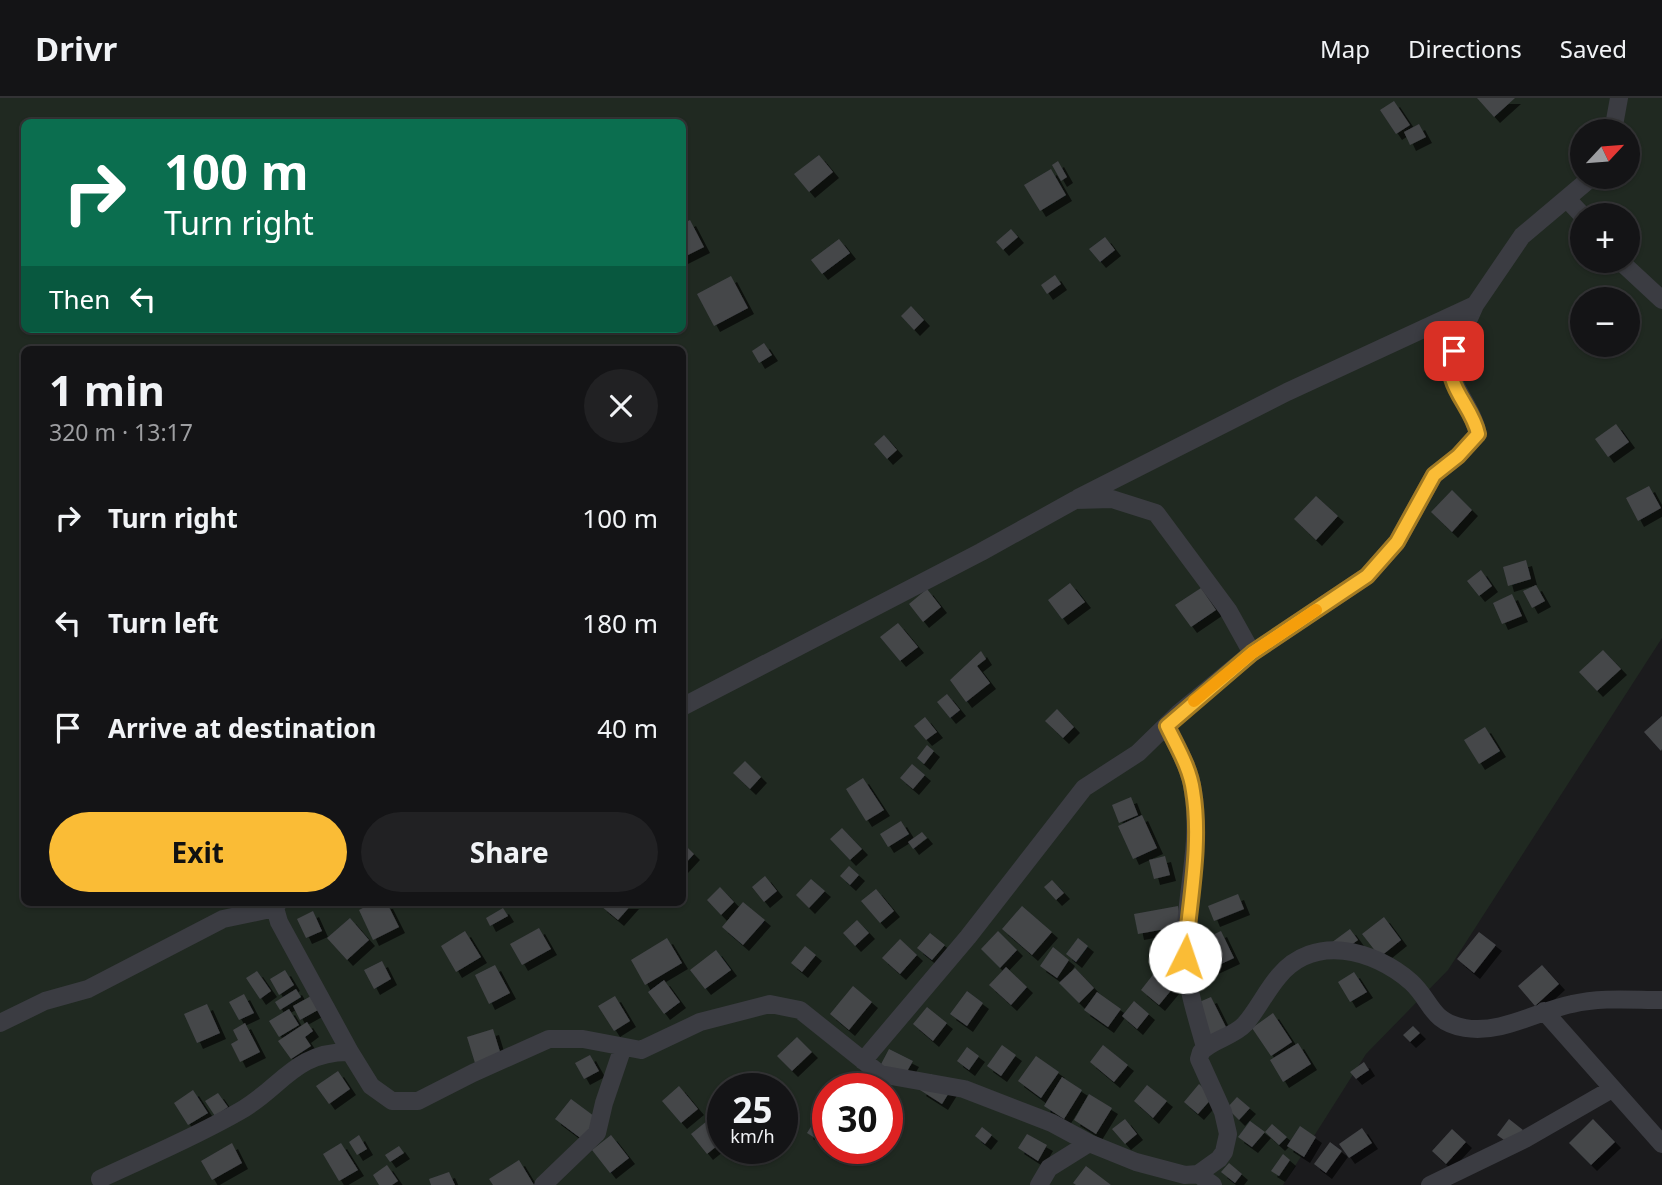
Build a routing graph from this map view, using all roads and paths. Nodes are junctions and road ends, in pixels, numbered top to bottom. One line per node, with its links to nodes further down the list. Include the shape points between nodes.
1 (1619, 98): 2 (street)
2 (1615, 119)
3 (1579, 189): 4 (street)
4 (1568, 200): 5 (street); 8 (street, via 1522,236)
5 (1571, 203)
6 (1633, 273): 7 (street)
7 (1662, 300)
8 (1475, 305): 9 (street, via 1287,392); 10 (street, via 1448,365 1461,401 1474,415 1478,434 1434,475 1397,542 1367,576)
9 (1075, 500): 10 (street, via 1112,499 1156,513 1220,599); 11 (street)
10 (1252, 653): 12 (street)
11 (686, 705)
12 (1167, 726): 19 (street, via 1193,790 1194,859 1185,957); 21 (street, via 1139,753 1084,788 968,937)
13 (272, 906): 17 (street, via 223,919 88,989 45,1001)
14 (276, 906): 20 (street, via 279,922)
15 (1662, 1000): 16 (street, via 1607,999)
16 (1544, 1011): 19 (street, via 1491,1029 1452,1024 1440,1019 1405,977 1357,954 1314,950 1279,975 1244,1026); 22 (street)
17 (0, 1023)
18 (623, 1047): 20 (street, via 583,1039 550,1039 418,1101 392,1101 371,1086); 21 (street, via 641,1050 700,1022 770,1004 800,1010); 27 (street, via 597,1133)
19 (1205, 1047): 25 (street, via 1199,1059 1228,1134 1224,1152)
20 (350, 1052): 26 (street, via 330,1052 301,1064 243,1110)
21 (863, 1061): 23 (street, via 898,1079 964,1088)
22 (1612, 1088): 24 (street); 30 (street, via 1525,1139)
23 (1090, 1143): 25 (street, via 1136,1162); 28 (street, via 1049,1168)
24 (1662, 1144)
25 (1198, 1174): 29 (street)
26 (100, 1179)
27 (543, 1185)
28 (1039, 1185)
29 (1213, 1185)
30 (1430, 1185)

